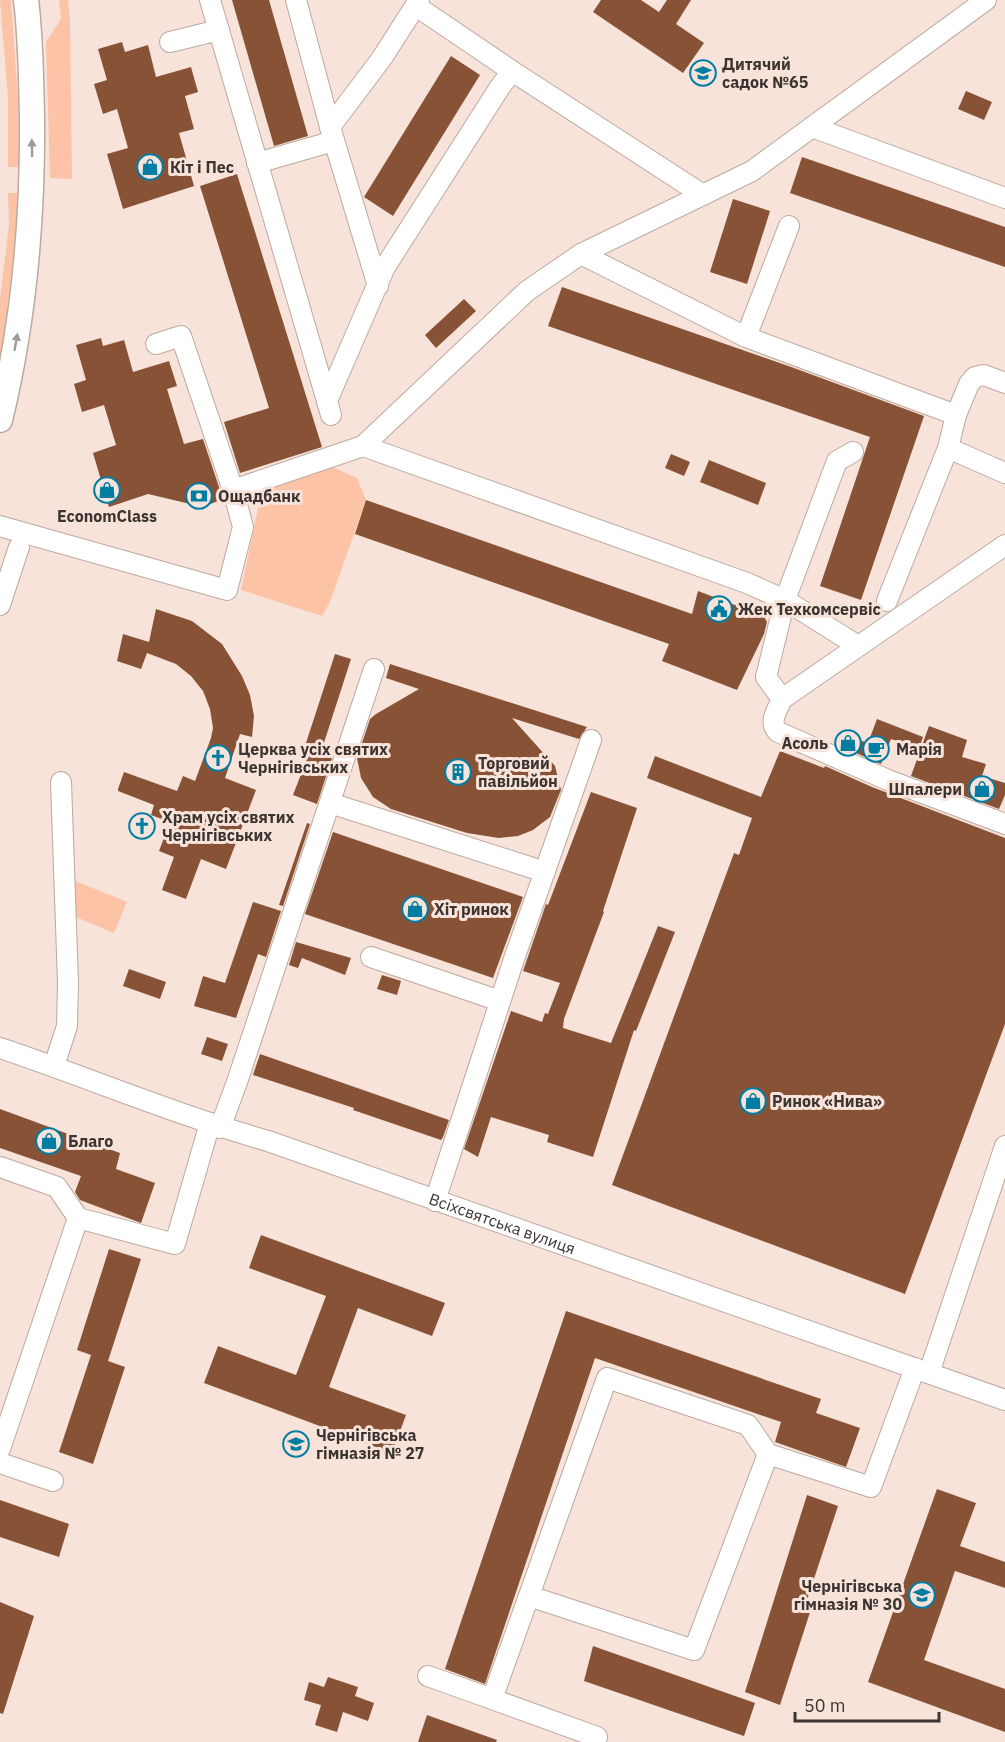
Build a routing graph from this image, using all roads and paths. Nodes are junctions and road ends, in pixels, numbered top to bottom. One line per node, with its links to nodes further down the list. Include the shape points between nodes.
1 (26, 0): 21 (main road, one-way to 1, via 24,297 33,184)
2 (210, 0): 6 (street)
3 (296, 0): 10 (street)
4 (986, 0): 9 (street)
5 (418, 3): 8 (street); 10 (street)
6 (219, 30): 7 (street); 11 (street)
7 (170, 42)
8 (512, 71): 12 (street); 16 (street, via 385,267)
9 (812, 127): 12 (street, via 752,171); 13 (street)
10 (332, 134): 11 (street); 16 (street)
11 (257, 163): 16 (street, via 329,408)
12 (703, 195): 15 (street)
13 (1005, 198)
14 (789, 226): 17 (street)
15 (581, 254): 17 (street); 22 (street, via 526,291)
16 (378, 286)
17 (746, 337): 20 (street)
18 (156, 344): 26 (street, via 181,336)
19 (1005, 383): 20 (street, via 984,375 975,376)
20 (956, 416): 23 (street)
21 (0, 420)
22 (363, 446): 26 (street); 30 (street)
23 (948, 448): 25 (street); 31 (street)
24 (853, 452): 30 (street, via 837,461)
25 (1005, 473)
26 (232, 490): 27 (street, via 243,527 227,590)
27 (0, 526)
28 (1005, 544): 33 (street)
29 (19, 547): 32 (street)
30 (785, 600): 33 (street); 35 (street, via 766,677)
31 (887, 601)
32 (0, 605)
33 (858, 646): 35 (street)
34 (374, 669): 38 (street)
35 (782, 699): 39 (street, via 773,721 778,732 888,780)
36 (591, 740): 40 (street)
37 (61, 782): 44 (street, via 67,1026)
38 (330, 803): 40 (street); 45 (street, via 237,1082)
39 (1005, 824)
40 (545, 872): 42 (street)
41 (371, 957): 42 (street)
42 (500, 1001): 48 (street)
43 (0, 1048): 44 (street, Всіхсвятська вулиця)
44 (54, 1066): 45 (street, Всіхсвятська вулиця)
45 (215, 1125): 48 (street, Всіхсвятська вулиця); 49 (street, via 175,1244)
46 (1005, 1146): 50 (street)
47 (0, 1167): 49 (street, via 57,1187)
48 (435, 1201): 50 (street, Всіхсвятська вулиця)
49 (78, 1218): 52 (street)
50 (922, 1370): 51 (street, Всіхсвятська вулиця); 53 (street, via 871,1487)
51 (1005, 1400)
52 (0, 1449)
53 (768, 1454): 56 (street, via 694,1650); 56 (street, via 748,1425 607,1378)
54 (0, 1463): 55 (street)
55 (53, 1481)
56 (529, 1596): 58 (street)
57 (428, 1677): 58 (street)
58 (492, 1699): 59 (street)
59 (597, 1737)

